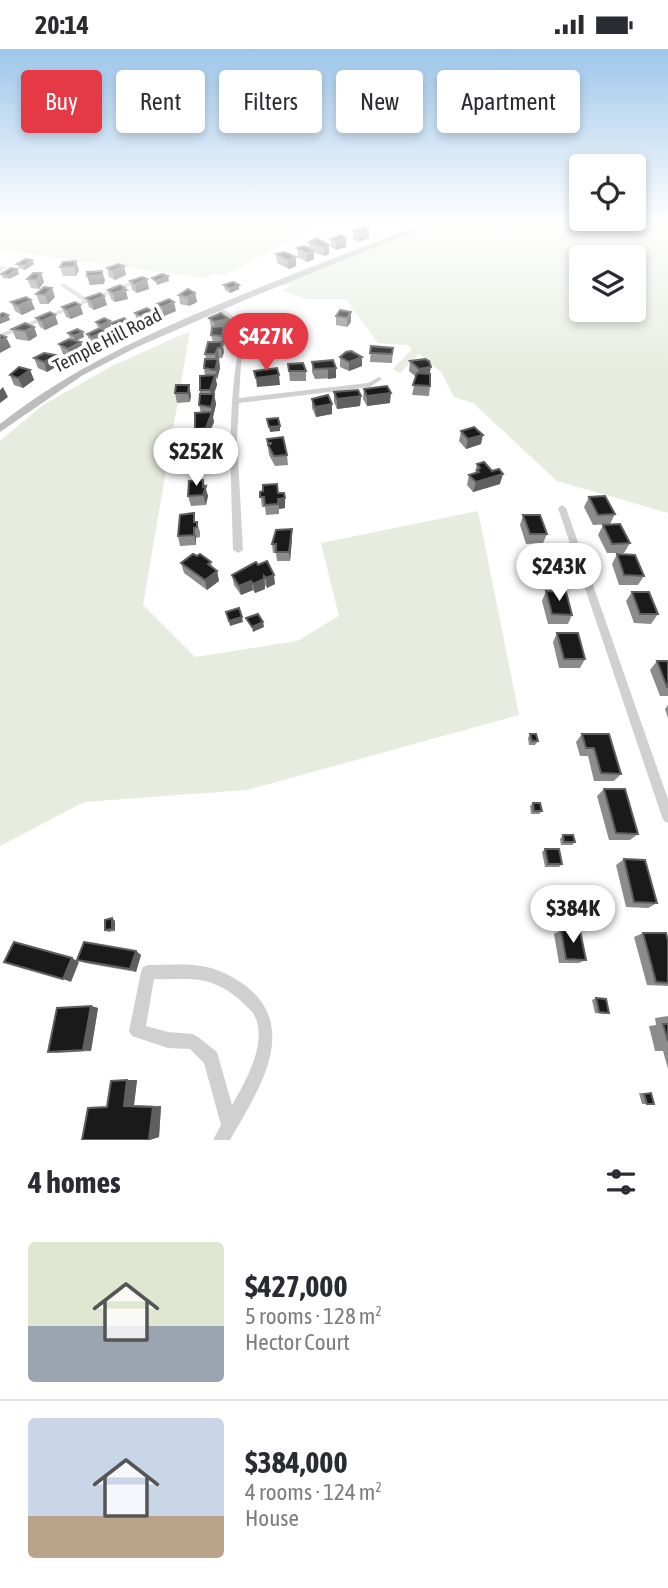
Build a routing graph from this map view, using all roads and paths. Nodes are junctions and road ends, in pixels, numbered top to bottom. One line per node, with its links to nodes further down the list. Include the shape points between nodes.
1 (305, 273): 5 (main road, Temple Hill Road)
2 (142, 279): 4 (street)
3 (63, 285): 4 (street)
4 (86, 300): 6 (street)
5 (218, 307): 8 (street, via 237,322 244,335); 9 (main road, Temple Hill Road, via 75,374)
6 (0, 336)
7 (379, 379): 8 (street, via 370,385)
8 (236, 401): 11 (street)
9 (0, 429)
10 (562, 508): 12 (street)
11 (237, 550)
12 (668, 817)
13 (229, 1125): 13 (street, via 211,1058 193,1042 168,1041 137,1031 148,972 211,975 251,997 264,1012 267,1031 262,1058); 14 (street)
14 (221, 1140)

